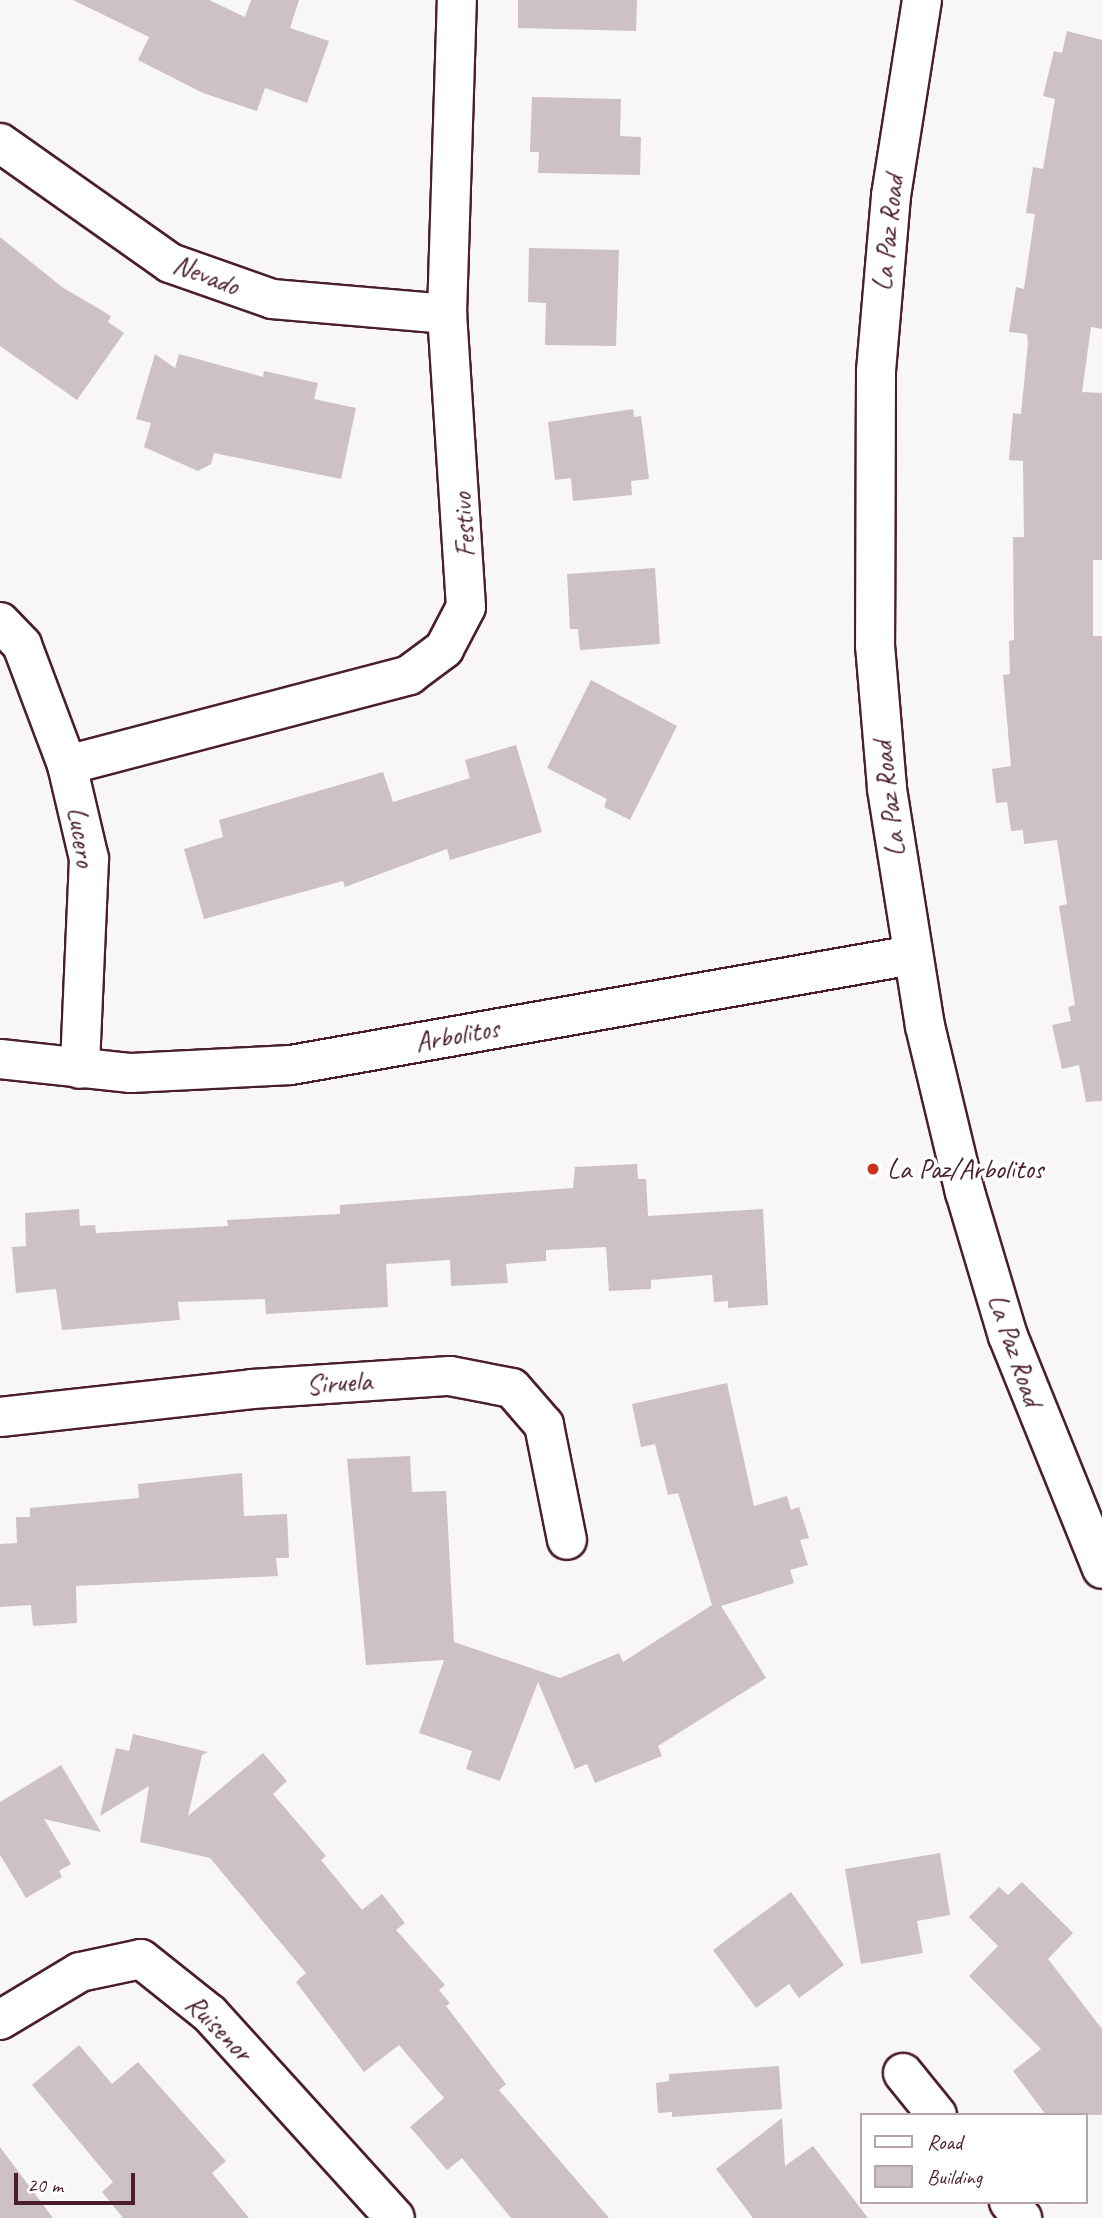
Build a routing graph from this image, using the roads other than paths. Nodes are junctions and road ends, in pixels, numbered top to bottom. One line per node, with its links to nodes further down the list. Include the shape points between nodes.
1 (457, 0): 4 (street, Festivo)
2 (922, 0): 7 (street, La Paz Road, via 881,289 873,478 880,720)
3 (0, 143): 4 (street, Nevado, via 170,263 272,299)
4 (447, 314): 6 (street, Festivo, via 467,552 466,607 444,649 409,675)
5 (0, 622): 6 (street, Lucero, via 22,645)
6 (67, 765): 9 (street, Lucero, via 89,859)
7 (912, 955): 9 (street, Arbolitos, via 291,1065 192,1073); 12 (street, La Paz Road, via 951,1142 988,1274 1035,1410)
8 (0, 1059): 9 (street, Arbolitos)
9 (80, 1069)
10 (0, 1417): 11 (street, Siruela, via 252,1389 450,1376 512,1388 544,1425)
11 (567, 1540)
12 (1102, 1569)
13 (0, 2020): 17 (street, Ruisenor, via 80,1972 141,1959 210,2014)
14 (903, 2073): 15 (street)
15 (935, 2113)
16 (1011, 2204): 18 (street)
17 (395, 2218)
18 (1022, 2218)

